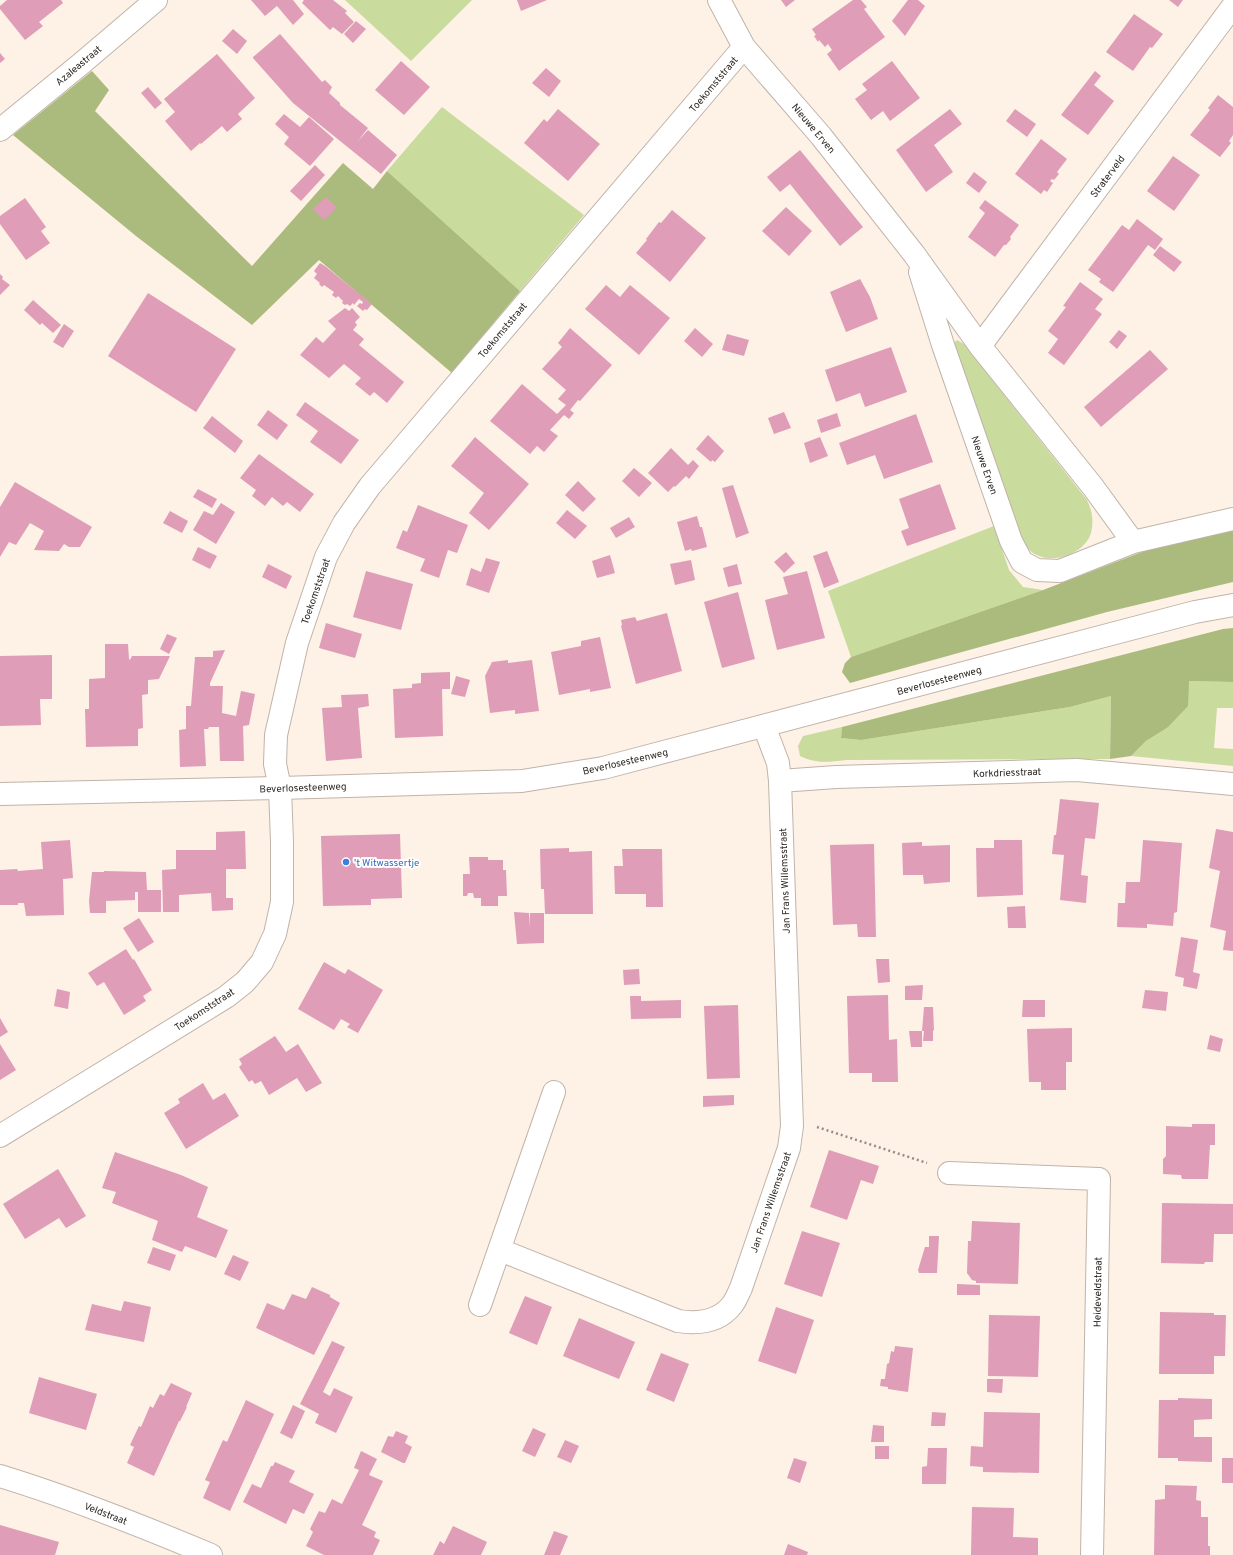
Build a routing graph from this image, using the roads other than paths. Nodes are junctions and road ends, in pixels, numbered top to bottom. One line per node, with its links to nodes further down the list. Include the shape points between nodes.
1 (156, 0): 5 (street, Azaleastraat)
2 (719, 0): 4 (street, Nieuwe Erven)
3 (1233, 6): 7 (street, Straterveld)
4 (744, 47): 6 (street, Nieuwe Erven, via 820,136); 14 (street, Toekomststraat, via 370,486 344,523 326,557 297,643 276,735 275,764)
5 (0, 130)
6 (914, 254): 7 (street, Nieuwe Erven); 9 (street, Nieuwe Erven, via 1011,541 1022,562 1037,570 1060,571)
7 (980, 346): 9 (street, Nieuwe Erven, via 1093,487)
8 (1233, 519): 9 (street, Nieuwe Erven)
9 (1133, 542)
10 (1233, 605): 11 (street, Beverlosesteenweg, via 1194,612)
11 (764, 726): 12 (street, Jan Frans Willemsstraat, via 778,763); 14 (street, Beverlosesteenweg, via 603,768 522,781)
12 (780, 781): 13 (street, Korkdriesstraat, via 1077,770); 19 (street, Jan Frans Willemsstraat, via 792,1119 789,1148 741,1288 732,1305 720,1317 691,1323 678,1321)
13 (1233, 784)
14 (280, 788): 15 (street, Beverlosesteenweg); 17 (street, Toekomststraat, via 282,902 275,934 262,962 245,982 226,997)
15 (0, 794)
16 (554, 1092): 19 (street)
17 (0, 1136)
18 (949, 1173): 23 (street, Heideveldstraat, via 1099,1179)
19 (500, 1250): 20 (street)
20 (480, 1305)
21 (0, 1476): 22 (street, Veldstraat, via 39,1488)
22 (211, 1555)
23 (1092, 1555)

